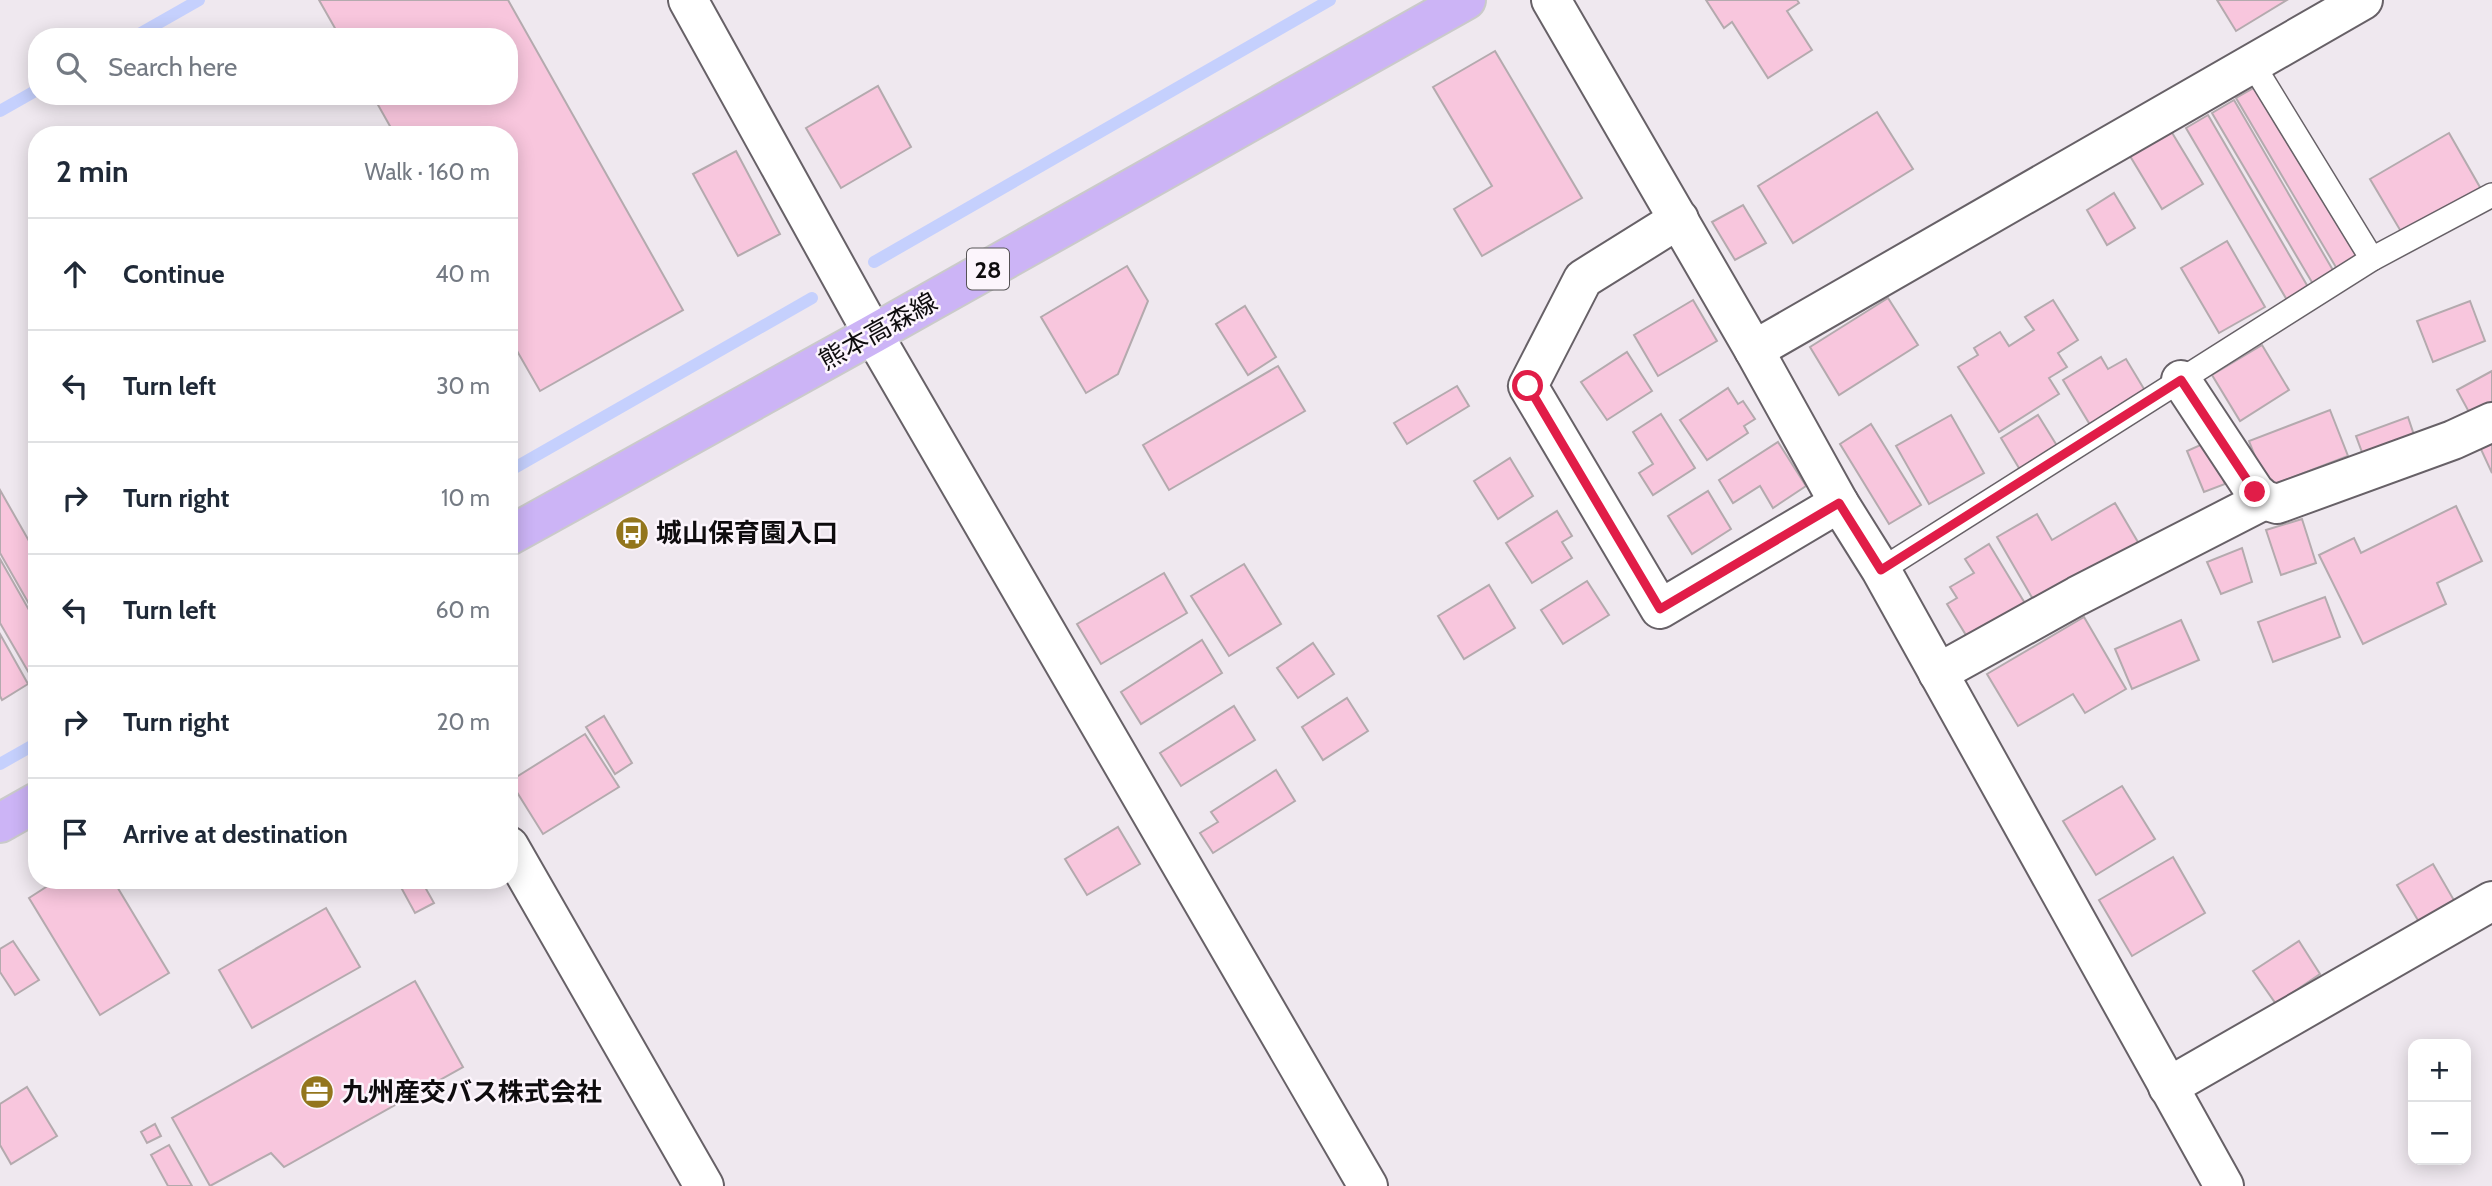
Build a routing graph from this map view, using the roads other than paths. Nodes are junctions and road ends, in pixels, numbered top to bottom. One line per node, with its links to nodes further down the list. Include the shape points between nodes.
1 (688, 0): 9 (street)
2 (1466, 0): 9 (main road, 熊本高森線 / 28)
3 (1551, 0): 7 (street)
4 (2362, 0): 5 (street)
5 (2252, 64): 8 (lane); 10 (street)
6 (2492, 195): 8 (lane)
7 (1679, 219): 10 (street); 14 (street, via 1583,279 1528,386 1660,609)
8 (2372, 259): 11 (lane)
9 (873, 334): 15 (main road, 熊本高森線 / 28); 24 (street)
10 (1754, 350): 14 (street)
11 (2181, 380): 13 (street); 16 (lane)
12 (2492, 422): 13 (street, via 2277,504)
13 (2264, 500): 17 (street)
14 (1839, 503): 16 (street)
15 (518, 531)
16 (1881, 570): 17 (street)
17 (1938, 673): 22 (street)
18 (28, 807): 19 (main road)
19 (0, 823)
20 (518, 862): 23 (street)
21 (2492, 901): 22 (street)
22 (2168, 1087): 25 (street)
23 (704, 1186)
24 (1368, 1186)
25 (2224, 1186)

